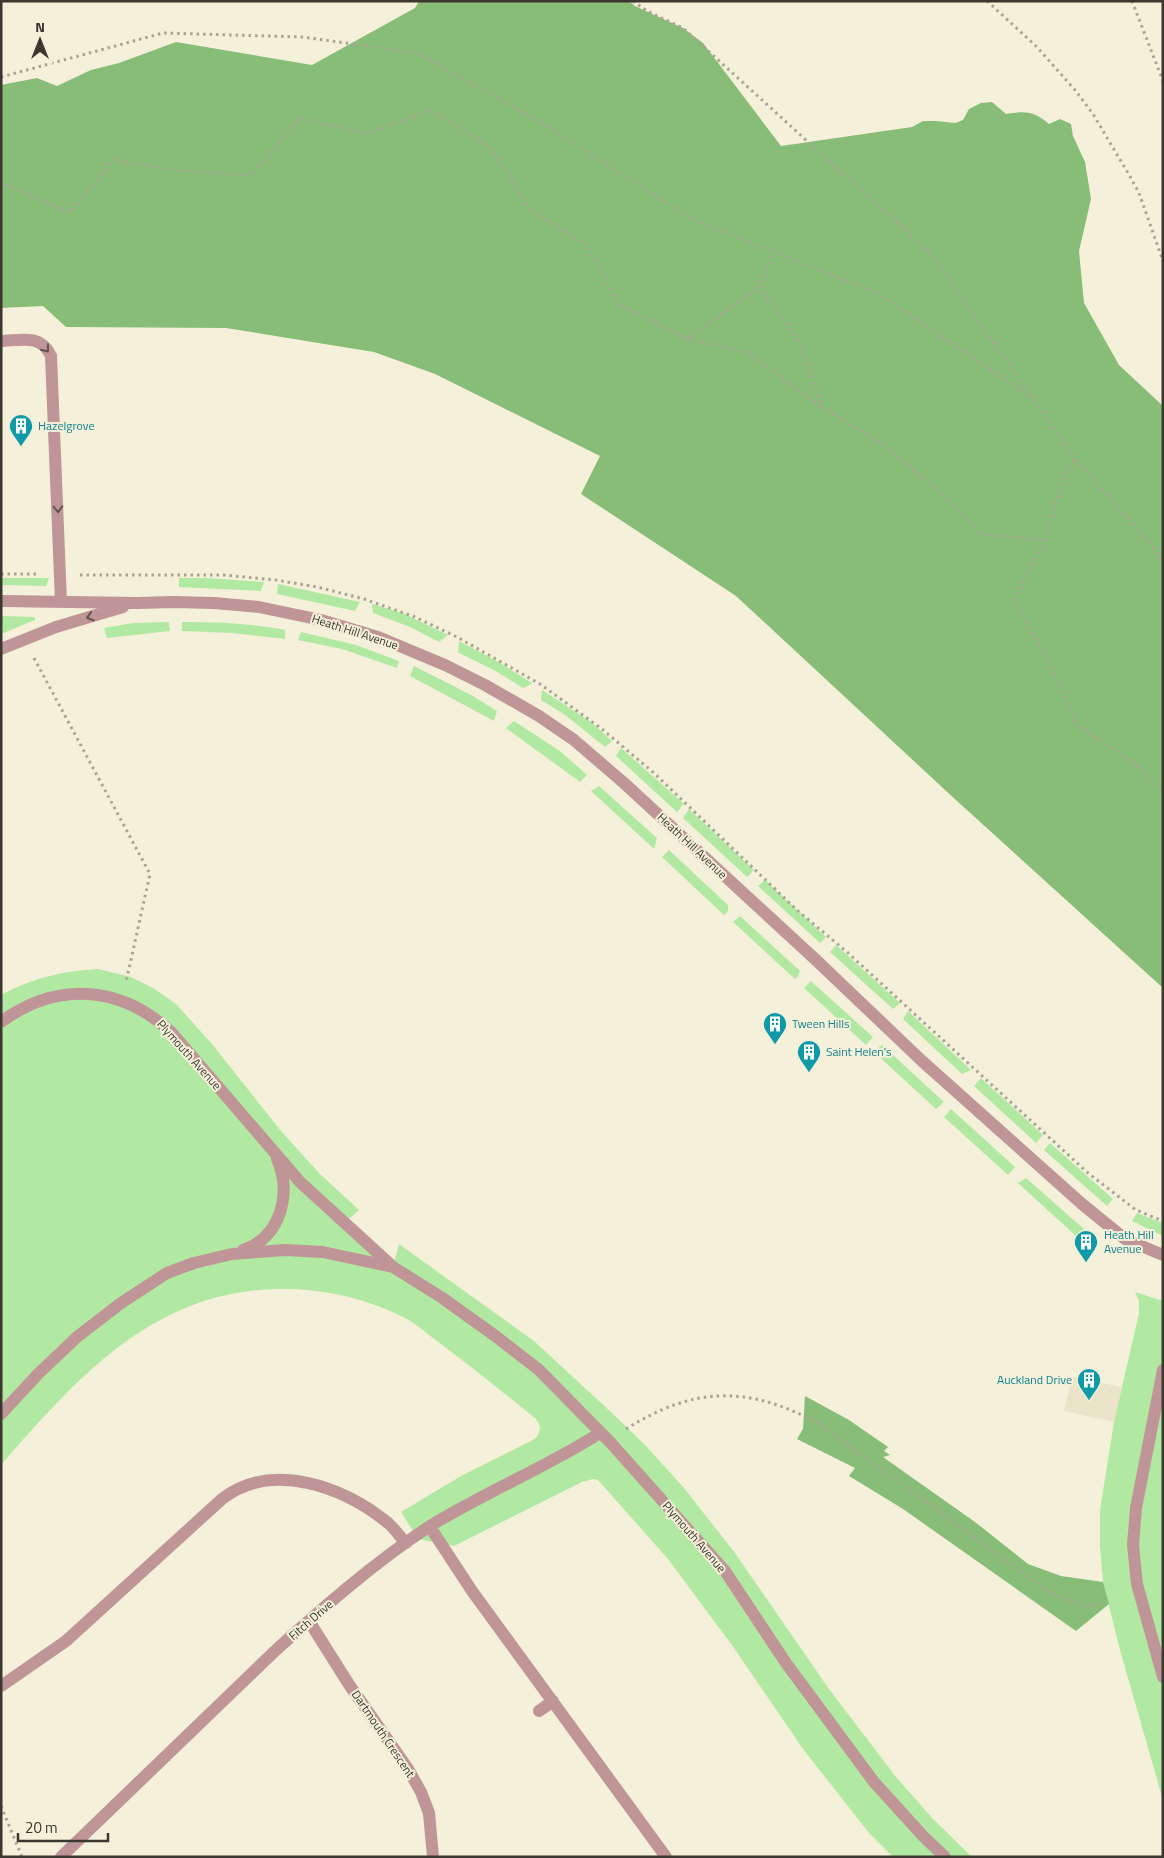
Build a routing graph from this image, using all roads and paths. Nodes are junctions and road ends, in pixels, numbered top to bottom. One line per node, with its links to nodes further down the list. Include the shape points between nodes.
1 (632, 1): 12 (path, via 683,28 930,253)
2 (987, 1): 8 (path, via 1037,47 1093,114 1139,193)
3 (1132, 1): 5 (path)
4 (1, 77): 7 (path, via 163,33 303,37 417,53 549,127 688,218)
5 (1163, 81)
6 (1, 186): 10 (path, via 5,184 69,213 113,160 182,171 251,175 300,118 366,134 431,110 491,148 531,210 586,245 619,304)
7 (773, 252): 9 (path); 12 (path, via 877,293)
8 (1163, 261)
9 (759, 287): 10 (path); 13 (path, via 800,342)
10 (687, 339): 13 (path, via 748,353)
11 (1, 341): 18 (street, one-way to 18, via 37,341 51,356)
12 (1030, 396): 14 (path)
13 (822, 407): 15 (path, via 881,443 936,489 982,534)
14 (1075, 459): 15 (path, via 1066,470); 16 (path, via 1152,545)
15 (1044, 540): 22 (path, via 1014,599 1077,726 1136,765)
16 (1163, 563)
17 (1, 601): 18 (street)
18 (61, 602): 19 (street)
19 (137, 603): 20 (street, one-way to 20); 27 (street, Heath Hill Avenue, via 244,605 321,620 378,637 445,665 539,716 574,740 624,783 922,1061 1082,1204 1125,1238)
20 (26, 638): 21 (street); 23 (path, via 34,660 150,874)
21 (1, 649)
22 (1163, 790)
23 (120, 1000): 24 (street, Plymouth Avenue, via 82,993 60,995 21,1008); 25 (street, Plymouth Avenue, via 148,1013 171,1032)
24 (1, 1022)
25 (272, 1150): 26 (street, Plymouth Avenue, via 284,1182 280,1214 262,1240); 28 (street, Plymouth Avenue, via 300,1182)
26 (232, 1254): 28 (street, Plymouth Avenue, via 300,1250); 30 (street, Plymouth Avenue, via 167,1273 121,1303 57,1355)
27 (1163, 1256)
28 (393, 1267): 31 (street, Plymouth Avenue, via 486,1329 538,1369)
29 (1163, 1370): 37 (street, via 1136,1508 1133,1545 1137,1584)
30 (1, 1414)
31 (600, 1433): 32 (street, Plymouth Avenue); 33 (street, Fitch Drive)
32 (610, 1442): 35 (path, via 632,1425 683,1400 731,1396 780,1404 816,1422 1051,1593 1086,1607); 46 (street, Plymouth Avenue, via 724,1570 817,1707 874,1782)
33 (430, 1527): 34 (street, Fitch Drive); 39 (street, via 472,1591)
34 (406, 1543): 36 (street, Fitch Drive); 38 (street, via 375,1514 337,1492 315,1484 281,1480 240,1488 222,1499 66,1641)
35 (1099, 1603)
36 (309, 1621): 43 (street, Fitch Drive); 44 (street, Dartmouth Crescent, via 421,1792 429,1814)
37 (1163, 1677)
38 (1, 1686)
39 (553, 1701): 40 (street); 45 (street)
40 (539, 1711)
41 (1, 1806): 42 (path)
42 (22, 1857)
43 (60, 1857)
44 (433, 1857)
45 (666, 1857)
46 (945, 1857)

